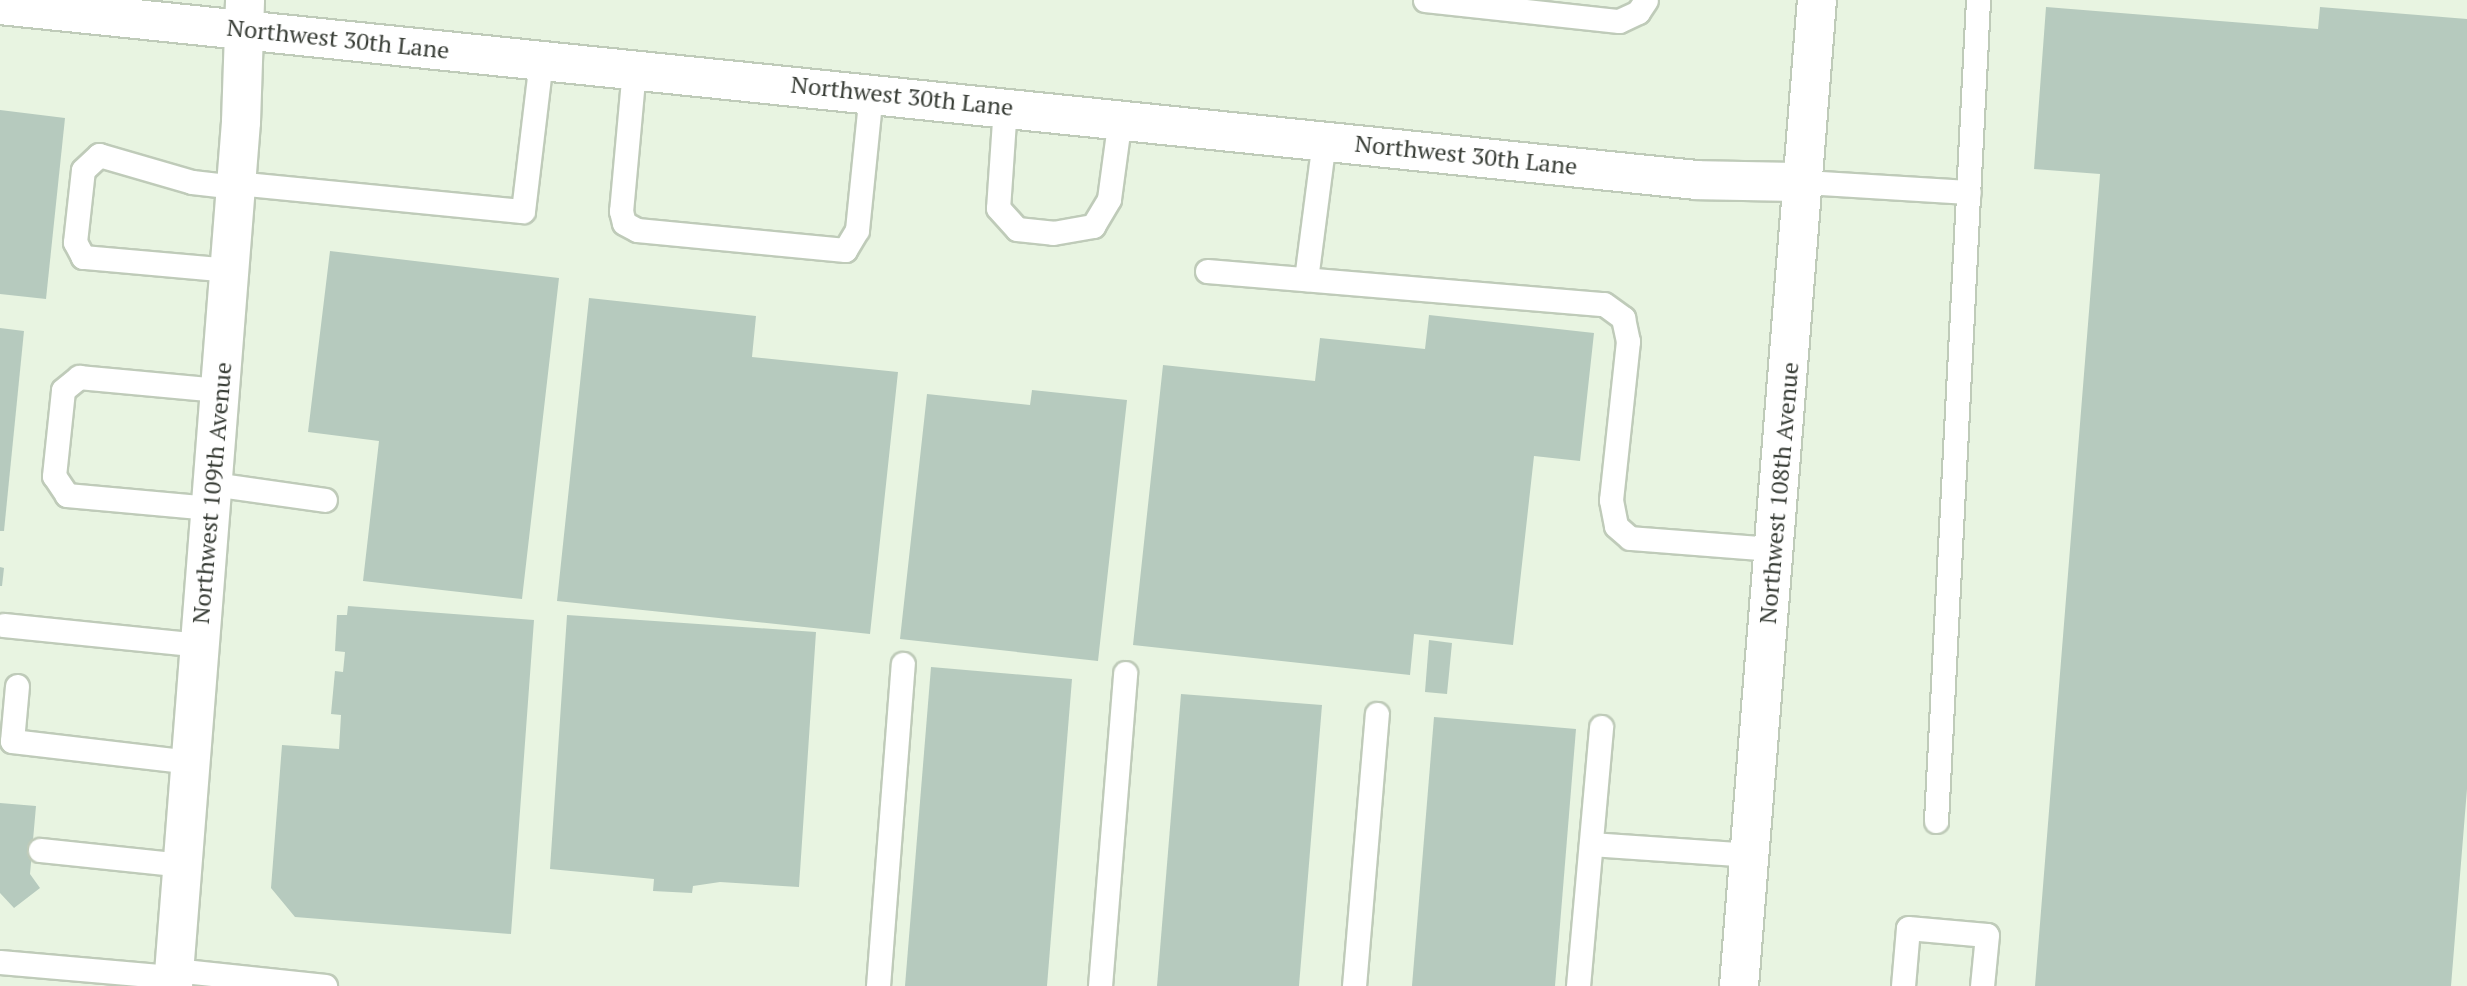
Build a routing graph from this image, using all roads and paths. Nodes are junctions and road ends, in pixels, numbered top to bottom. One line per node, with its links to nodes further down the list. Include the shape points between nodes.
1 (1425, 0): 2 (lane, via 1619,21 1638,12)
2 (1646, 0)
3 (1817, 0): 13 (street, Northwest 108th Avenue)
4 (1978, 0): 15 (lane)
5 (0, 5): 6 (street, Northwest 30th Lane)
6 (245, 15): 7 (street, Northwest 30th Lane); 14 (street, Northwest 109th Avenue)
7 (541, 58): 8 (street, Northwest 30th Lane); 14 (lane, via 523,211)
8 (634, 69): 9 (street, Northwest 30th Lane); 9 (lane, via 621,211 624,223 651,231 845,250 857,230)
9 (871, 93): 10 (street, Northwest 30th Lane)
10 (1005, 106): 11 (street, Northwest 30th Lane); 11 (lane, via 998,208 1017,229 1053,233 1093,226 1109,199)
11 (1120, 118): 12 (street, Northwest 30th Lane)
12 (1324, 140): 13 (street, Northwest 30th Lane, via 1696,180); 18 (lane)
13 (1804, 182): 15 (lane); 22 (street, Northwest 108th Avenue)
14 (236, 185): 16 (street, Northwest 109th Avenue); 16 (lane, via 99,155 83,170 75,242 83,257)
15 (1969, 192): 31 (lane)
16 (229, 270): 19 (street, Northwest 109th Avenue)
17 (1207, 271): 18 (lane)
18 (1306, 279): 22 (lane, via 1604,304 1623,318 1628,341 1611,500 1616,526 1630,538)
19 (220, 390): 20 (street, Northwest 109th Avenue); 20 (lane, via 79,377 62,390 54,476 67,495)
20 (211, 496): 21 (lane); 24 (street, Northwest 109th Avenue)
21 (325, 500)
22 (1774, 549): 34 (street, Northwest 108th Avenue)
23 (4, 625): 24 (lane)
24 (200, 645): 30 (street, Northwest 109th Avenue)
25 (903, 664): 39 (lane)
26 (1125, 673): 40 (lane)
27 (17, 686): 30 (lane, via 12,741)
28 (1377, 715): 41 (lane)
29 (1601, 727): 32 (lane)
30 (190, 762): 35 (street, Northwest 109th Avenue)
31 (1936, 821)
32 (1591, 844): 34 (lane); 42 (lane)
33 (40, 850): 35 (lane)
34 (1751, 855): 43 (street, Northwest 108th Avenue)
35 (182, 865): 37 (street, Northwest 109th Avenue)
36 (0, 962): 37 (lane)
37 (173, 978): 38 (lane)
38 (325, 986)
39 (878, 986)
40 (1100, 986)
41 (1354, 986)
42 (1578, 986)
43 (1739, 986)
44 (1903, 986): 45 (lane, via 1908,928 1987,935)
45 (1982, 986)

